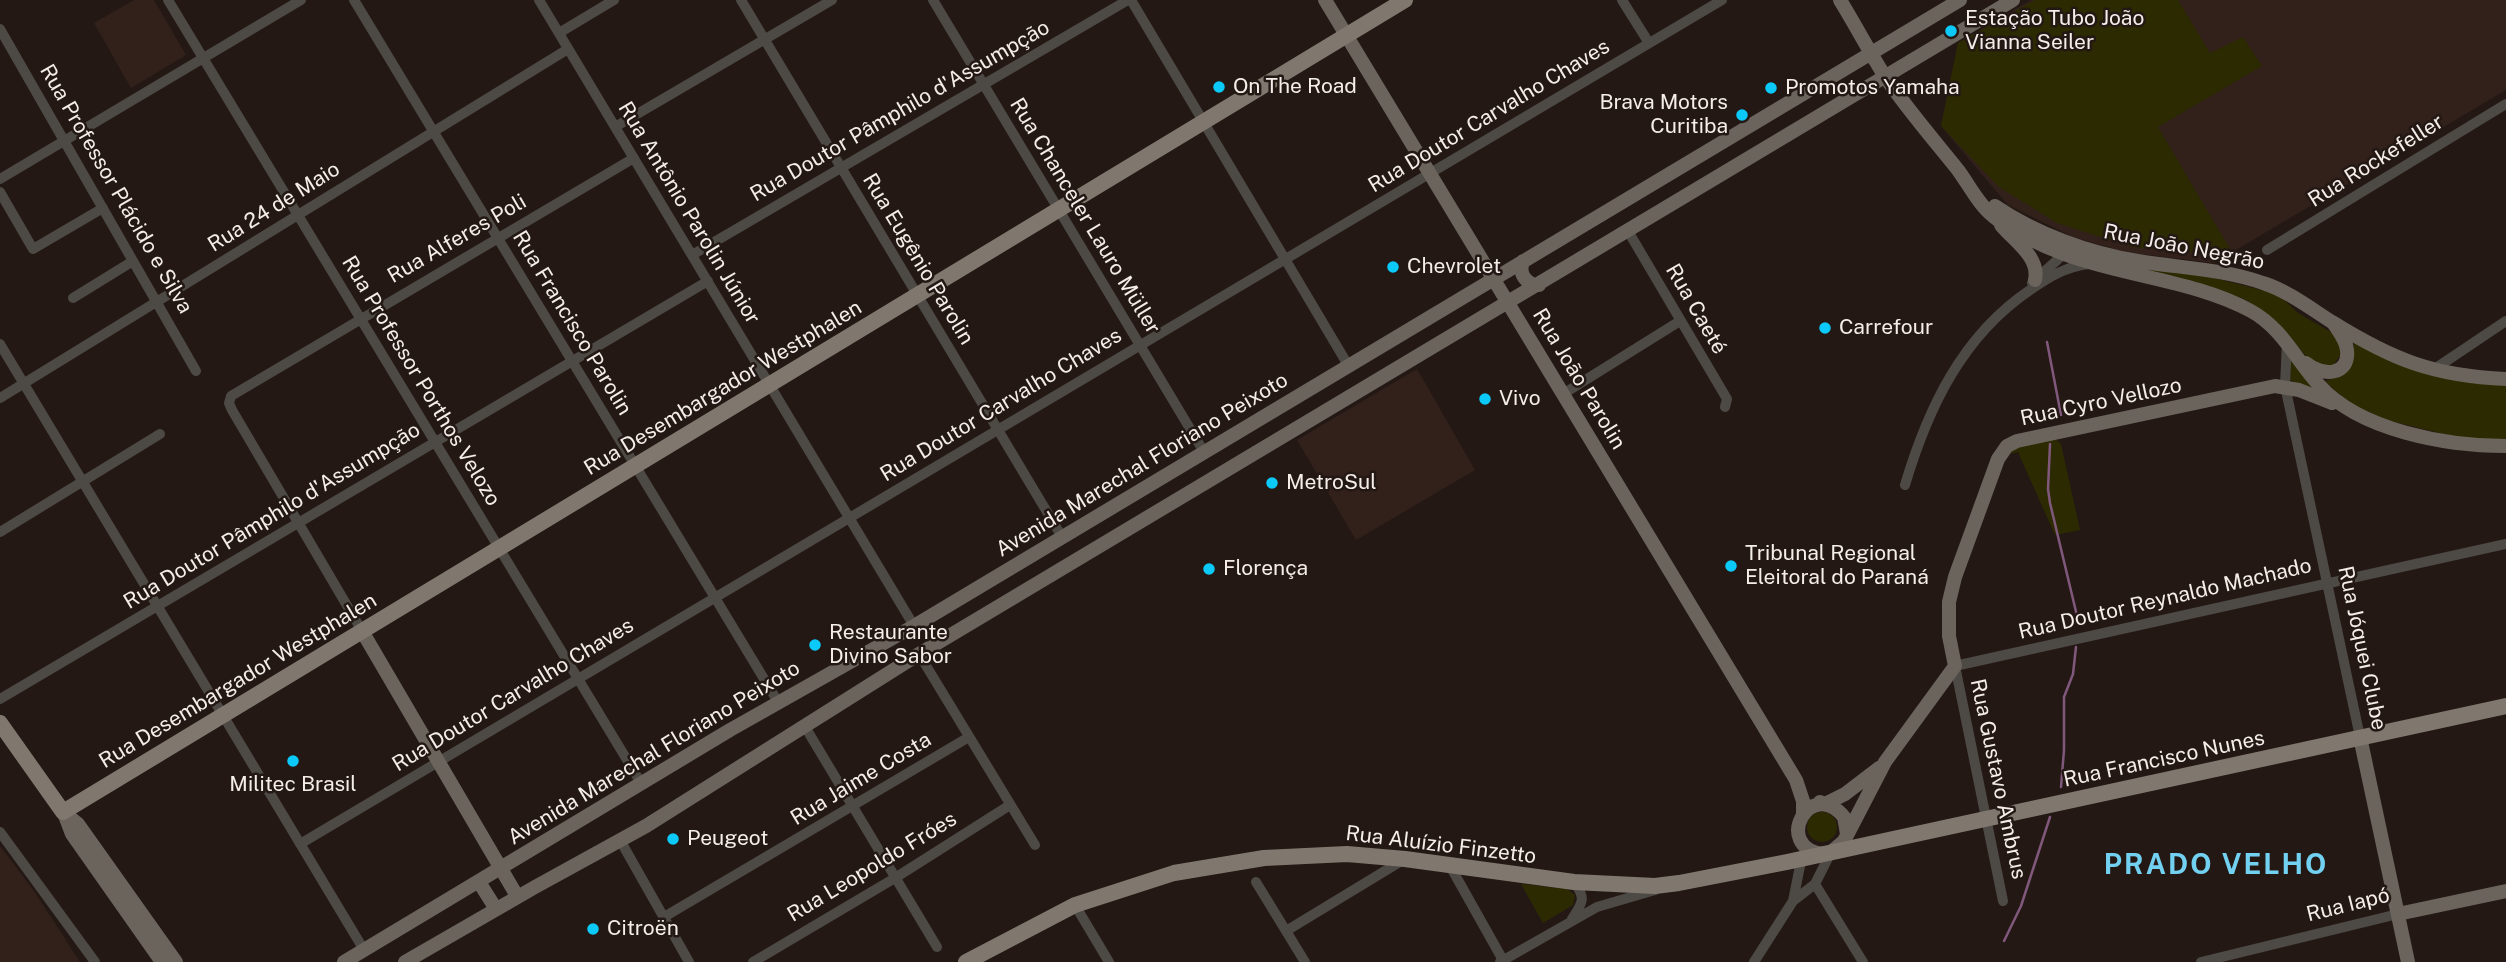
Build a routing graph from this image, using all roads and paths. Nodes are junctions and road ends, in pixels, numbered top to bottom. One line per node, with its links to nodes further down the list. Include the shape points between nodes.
1 (168, 0): 24 (street, Rua Professor Porthos Velozo)
2 (301, 0): 24 (street)
3 (354, 0): 30 (street, Rua Francisco Parolin)
4 (539, 0): 18 (street, Rua Antônio Parolin Júnior)
5 (614, 0): 18 (street)
6 (741, 0): 20 (street, Rua Eugênio Parolin)
7 (832, 0): 20 (street)
8 (933, 0): 26 (street, Rua Chanceler Lauro Müller)
9 (1130, 0): 26 (street, Rua Doutor Pâmphilo d'Assumpção); 28 (street)
10 (1325, 0): 19 (street, Rua João Parolin)
11 (1405, 0): 19 (main road, Rua Desembargador Westphalen)
12 (1622, 0): 21 (street)
13 (1722, 0): 21 (street, Rua Doutor Carvalho Chaves)
14 (1840, 0): 23 (street)
15 (1960, 0): 23 (street, Avenida Marechal Floriano Peixoto)
16 (2013, 0): 25 (street)
17 (0, 29): 31 (street, Rua Professor Plácido e Silva)
18 (559, 33): 22 (street, Rua Antônio Parolin Júnior)
19 (1347, 35): 28 (main road, Rua Desembargador Westphalen); 34 (street, Rua João Parolin)
20 (765, 39): 29 (street); 33 (street, Rua Eugênio Parolin)
21 (1649, 43): 34 (street, Rua Doutor Carvalho Chaves)
22 (568, 49): 29 (street, Rua Antônio Parolin Júnior); 30 (street, Rua 24 de Maio)
23 (1872, 53): 25 (street); 49 (street, Avenida Marechal Floriano Peixoto)
24 (203, 58): 31 (street); 40 (street, Rua Professor Porthos Velozo)
25 (1886, 76): 36 (street); 42 (street)
26 (984, 85): 33 (street, Rua Doutor Pâmphilo d'Assumpção); 39 (street, Rua Chanceler Lauro Müller)
27 (2506, 104): 45 (street, Rua Rockefeller)
28 (1204, 122): 39 (main road, Rua Desembargador Westphalen); 47 (street)
29 (615, 127): 32 (street, Rua Antônio Parolin Júnior)
30 (433, 132): 40 (street, Rua 24 de Maio); 43 (street, Rua Francisco Parolin)
31 (64, 141): 35 (street); 38 (street, Rua Professor Plácido e Silva)
32 (634, 158): 43 (street, Rua Alferes Poli); 46 (street, Rua Antônio Parolin Júnior)
33 (842, 168): 46 (street, Rua Doutor Pâmphilo d'Assumpção); 55 (street, Rua Eugênio Parolin)
34 (1430, 173): 47 (street, Rua Doutor Carvalho Chaves); 51 (street, Rua João Parolin)
35 (0, 179)
36 (1969, 185): 41 (street); 44 (street, via 2004,212)
37 (0, 192): 38 (street, via 33,249)
38 (103, 208): 48 (street, Rua Professor Plácido e Silva)
39 (1058, 210): 55 (main road, Rua Desembargador Westphalen); 65 (street, Rua Chanceler Lauro Müller)
40 (298, 215): 58 (street, Rua 24 de Maio); 60 (street, Rua Professor Porthos Velozo)
41 (1993, 216): 44 (street, via 2036,242); 52 (street, via 2031,258)
42 (1628, 231): 54 (street); 61 (street, Rua Caeté)
43 (498, 238): 60 (street, Rua Alferes Poli); 67 (street, Rua Francisco Parolin)
44 (2068, 249): 50 (street); 52 (street, Rua João Negrão); 62 (street, Rua João Negrão, via 2245,277 2286,293)
45 (2267, 250)
46 (692, 256): 53 (street, Rua Antônio Parolin Júnior)
47 (1285, 259): 65 (street, Rua Doutor Carvalho Chaves); 68 (street)
48 (133, 261): 57 (street); 58 (street, Rua Professor Plácido e Silva)
49 (1523, 261): 51 (street, Avenida Marechal Floriano Peixoto); 54 (street, via 1521,273)
50 (2094, 264): 56 (street, Rua João Negrão, via 2061,271); 66 (street, via 2237,304 2271,325)
51 (1493, 279): 59 (street, Rua João Parolin); 68 (street, Avenida Marechal Floriano Peixoto)
52 (2035, 280): 56 (street, Rua João Negrão)
53 (708, 281): 67 (street, Rua Doutor Pâmphilo d'Assumpção); 73 (street, Rua Antônio Parolin Júnior)
54 (1538, 285): 59 (street)
55 (918, 295): 73 (main road, Rua Desembargador Westphalen); 79 (street, Rua Eugênio Parolin)
56 (2021, 296): 86 (street, Rua João Negrão, via 1959,359 1918,439)
57 (73, 298)
58 (157, 302): 70 (street, Rua Professor Plácido e Silva); 72 (street, Rua 24 de Maio)
59 (1508, 303): 75 (street, Rua João Parolin); 98 (street)
60 (360, 318): 81 (street, Rua Professor Porthos Velozo); 88 (street, Rua Alferes Poli, via 229,399)
61 (1681, 321): 75 (street); 77 (street, Rua Caeté, via 1727,400)
62 (2332, 321): 66 (street, via 2345,341 2347,358 2335,371 2318,372); 69 (street, Rua João Negrão, via 2374,347)
63 (2506, 321): 69 (street)
64 (0, 344): 72 (street)
65 (1140, 345): 79 (street, Rua Doutor Carvalho Chaves); 83 (street, Rua Chanceler Lauro Müller)
66 (2290, 347): 74 (street, Rua Jóquei Clube); 78 (street, via 2318,385)
67 (572, 361): 81 (street, Rua Doutor Pâmphilo d'Assumpção); 84 (street, Rua Francisco Parolin)
68 (1348, 365): 83 (street, Avenida Marechal Floriano Peixoto)
69 (2433, 370): 71 (street, Rua João Negrão)
70 (196, 371)
71 (2506, 379)
72 (24, 384): 76 (street, Rua 24 de Maio); 85 (street)
73 (769, 384): 84 (main road, Rua Desembargador Westphalen); 87 (street, Rua Antônio Parolin Júnior)
74 (2285, 386): 78 (street, Rua Cyro Vellozo); 93 (street, Rua Jóquei Clube); 99 (street, Rua Cyro Vellozo, via 2007,446 1998,459 1955,577 1948,619)
75 (1563, 394): 111 (street, Rua João Parolin)
76 (0, 398)
77 (1725, 407)
78 (2346, 408): 82 (street, via 2420,436)
79 (998, 429): 87 (street, Rua Doutor Carvalho Chaves); 90 (street, Rua Eugênio Parolin)
80 (160, 434): 85 (street)
81 (435, 442): 88 (street, Rua Doutor Pâmphilo d'Assumpção); 92 (street, Rua Professor Porthos Velozo)
82 (2506, 446)
83 (1204, 452): 90 (street, Avenida Marechal Floriano Peixoto)
84 (635, 466): 92 (main road, Rua Desembargador Westphalen); 94 (street, Rua Francisco Parolin)
85 (82, 482): 89 (street); 95 (street)
86 (1905, 485)
87 (849, 518): 94 (street, Rua Doutor Carvalho Chaves); 96 (street, Rua Antônio Parolin Júnior)
88 (298, 523): 95 (street, Rua Doutor Pâmphilo d'Assumpção); 97 (street)
89 (0, 532)
90 (1062, 537): 96 (street, Avenida Marechal Floriano Peixoto)
91 (2506, 544): 93 (street, Rua Doutor Reynaldo Machado)
92 (499, 548): 97 (main road, Rua Desembargador Westphalen); 100 (street, Rua Professor Porthos Velozo)
93 (2327, 582): 99 (street, Rua Doutor Reynaldo Machado); 108 (street, Rua Jóquei Clube)
94 (715, 598): 100 (street, Rua Doutor Carvalho Chaves); 102 (street, Rua Francisco Parolin)
95 (157, 606): 101 (street, Rua Doutor Pâmphilo d'Assumpção); 104 (street)
96 (914, 626): 102 (street, Avenida Marechal Floriano Peixoto)
97 (362, 631): 104 (main road, Rua Desembargador Westphalen); 109 (street)
98 (919, 654): 106 (street); 107 (street)
99 (1955, 666): 110 (street); 118 (street, Rua Gustavo Ambrus)
100 (578, 679): 109 (street, Rua Doutor Carvalho Chaves); 112 (street, Rua Professor Porthos Velozo)
101 (0, 699)
102 (778, 702): 112 (street, Avenida Marechal Floriano Peixoto)
103 (2506, 705): 108 (main road, Rua Francisco Nunes)
104 (223, 715): 116 (main road, Rua Desembargador Westphalen); 122 (street)
105 (0, 723): 116 (main road)
106 (804, 725): 115 (street); 121 (street)
107 (969, 737): 114 (street); 115 (street, Rua Jaime Costa)
108 (2360, 737): 118 (main road, Rua Francisco Nunes); 141 (street, Rua Jóquei Clube)
109 (438, 762): 122 (street, Rua Doutor Carvalho Chaves); 128 (street)
110 (1885, 762): 113 (street); 120 (street)
111 (1796, 780): 113 (street, Rua João Parolin); 117 (street, Rua João Parolin)
112 (641, 783): 128 (street, Avenida Marechal Floriano Peixoto)
113 (1825, 804): 117 (street); 120 (street, via 1844,817)
114 (1010, 805): 123 (street); 129 (street, Rua Leopoldo Fróes)
115 (852, 806): 129 (street); 142 (street, Rua Jaime Costa)
116 (63, 811): 149 (street, via 72,834); 150 (street, via 78,824)
117 (1803, 813): 124 (street, via 1798,828)
118 (1987, 819): 125 (main road, Rua Francisco Nunes); 138 (street, Rua Gustavo Ambrus)
119 (0, 832): 148 (street)
120 (1847, 834): 125 (street, via 1838,848)
121 (620, 840): 136 (street); 142 (street)
122 (300, 844): 146 (street)
123 (1035, 845)
124 (1802, 851): 125 (main road, Rua Francisco Nunes); 133 (main road, Rua Francisco Nunes); 137 (street)
125 (1827, 853): 134 (street)
126 (1405, 859): 127 (main road, Rua Aluízio Finzetto); 139 (main road, Rua Aluízio Finzetto, via 1347,854 1264,858 1174,873); 144 (street)
127 (1449, 864): 132 (main road, Rua Aluízio Finzetto); 147 (street)
128 (501, 868): 130 (street, Avenida Marechal Floriano Peixoto); 136 (street)
129 (895, 878): 145 (street); 154 (street, Rua Leopoldo Fróes)
130 (479, 882): 140 (street); 146 (street, Avenida Marechal Floriano Peixoto)
131 (1256, 882): 144 (street)
132 (1574, 882): 133 (main road, Rua Aluízio Finzetto); 143 (street, via 1582,902)
133 (1679, 883): 143 (street, Rua Francisco Nunes, via 1606,904)
134 (1815, 884): 137 (street); 159 (street)
135 (2506, 891): 141 (street, Rua Iapó)
136 (517, 896): 140 (street)
137 (1793, 901): 158 (street)
138 (2003, 901)
139 (1075, 905): 155 (main road, Rua Aluízio Finzetto); 156 (street)
140 (496, 909): 152 (street)
141 (2398, 914): 160 (street, Rua Iapó); 161 (street, Rua Jóquei Clube)
142 (664, 917): 153 (street)
143 (1572, 920): 147 (street, Rua Francisco Nunes)
144 (1286, 931): 157 (street)
145 (937, 947)
146 (364, 950): 151 (street, Avenida Marechal Floriano Peixoto)
147 (1502, 961)
148 (95, 962)
149 (162, 962)
150 (176, 962)
151 (344, 962)
152 (405, 962)
153 (689, 962)
154 (753, 962)
155 (965, 962)
156 (1109, 962)
157 (1305, 962)
158 (1754, 962)
159 (1863, 962)
160 (2202, 962)
161 (2408, 962)

